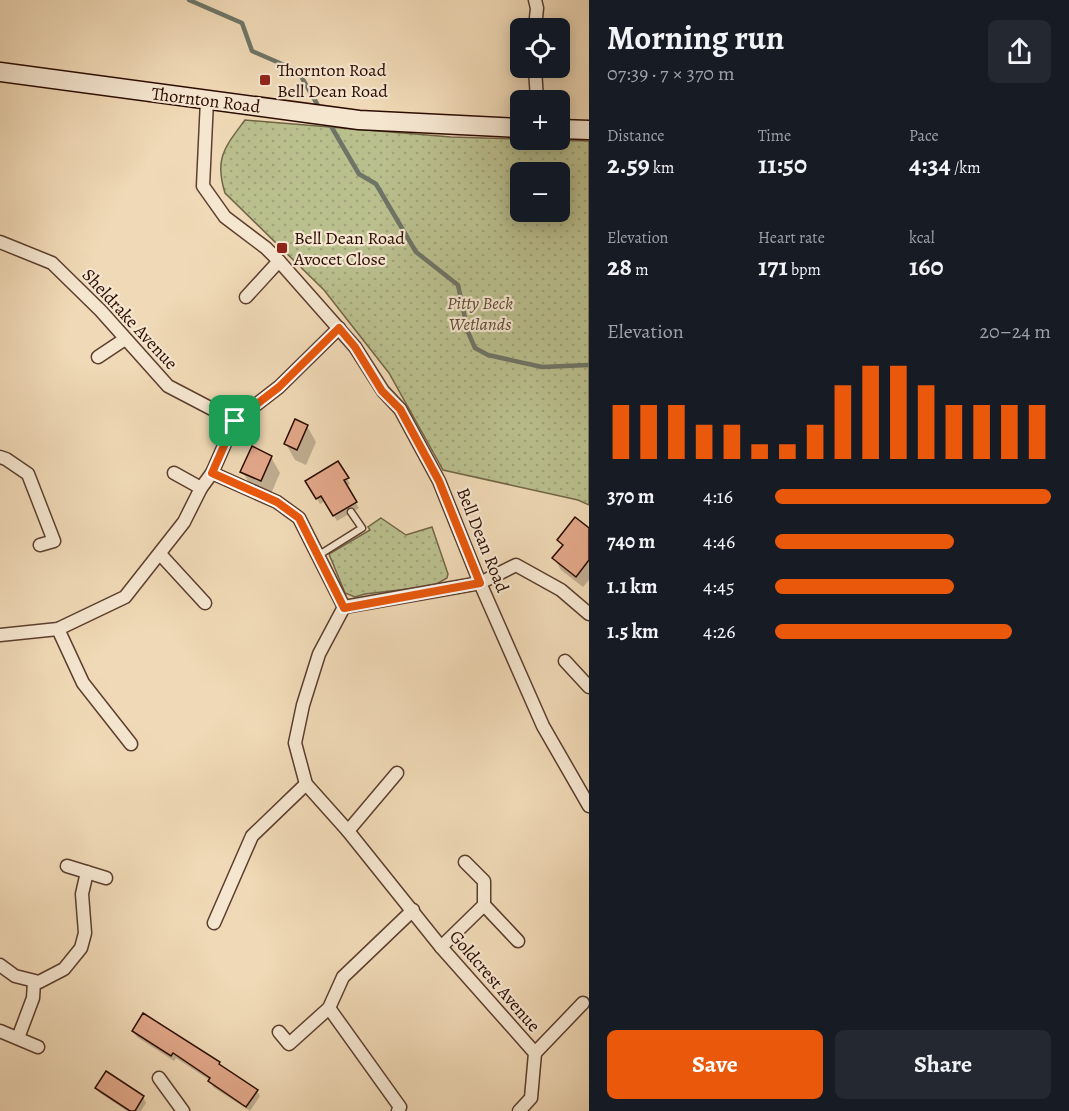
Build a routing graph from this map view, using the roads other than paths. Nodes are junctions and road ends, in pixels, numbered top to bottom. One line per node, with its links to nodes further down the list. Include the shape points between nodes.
1 (535, 0): 2 (street)
2 (536, 18)
3 (0, 72): 4 (main road, Thornton Road)
4 (207, 100): 5 (main road, Thornton Road, via 359,120); 9 (street, Bell Dean Road, via 203,186 225,217)
5 (510, 128)
6 (570, 129): 7 (main road)
7 (589, 130)
8 (0, 242): 12 (street, Sheldrake Avenue, via 52,263)
9 (279, 261): 10 (street); 11 (street, Bell Dean Road)
10 (246, 297)
11 (339, 328): 14 (street, via 279,387); 23 (street, Bell Dean Road, via 382,391 400,409 439,481)
12 (125, 339): 13 (street); 14 (street, Sheldrake Avenue, via 168,386)
13 (98, 357)
14 (235, 421): 17 (street)
15 (3, 458): 20 (street, via 28,474 54,541)
16 (174, 473): 18 (street)
17 (212, 473): 18 (street); 22 (street, via 277,502 299,518)
18 (201, 488): 21 (street, via 184,522)
19 (351, 512): 22 (lane, via 362,528)
20 (40, 545)
21 (160, 554): 24 (street); 27 (street, via 125,597)
22 (319, 555): 25 (street)
23 (480, 583): 25 (street); 26 (street, via 516,565 561,590); 34 (street, Bell Dean Road, via 543,726)
24 (205, 603)
25 (344, 608): 33 (street, via 319,654 303,705 295,743)
26 (589, 614)
27 (58, 629): 28 (street); 31 (street, via 83,683)
28 (0, 635)
29 (565, 661): 30 (street)
30 (589, 687)
31 (131, 744)
32 (397, 773): 35 (street)
33 (306, 784): 35 (street, Goldcrest Avenue); 42 (street, via 252,836)
34 (589, 806)
35 (348, 831): 41 (street, Goldcrest Avenue)
36 (465, 862): 40 (street, via 484,881)
37 (68, 866): 38 (street)
38 (87, 872): 39 (street); 46 (street, via 82,894 85,933 81,948 64,969)
39 (106, 878)
40 (484, 905): 43 (street); 44 (street)
41 (413, 910): 44 (street, Goldcrest Avenue); 48 (street, via 343,977)
42 (214, 923)
43 (518, 941)
44 (441, 947): 53 (street, Goldcrest Avenue)
45 (0, 965): 46 (street, via 15,976)
46 (34, 982): 51 (street, via 33,998)
47 (583, 1003): 53 (street)
48 (329, 1008): 50 (street, via 289,1044); 56 (street, via 400,1107)
49 (0, 1031): 51 (street)
50 (279, 1032)
51 (18, 1038): 52 (street)
52 (38, 1047)
53 (535, 1053): 57 (street, Goldcrest Avenue, via 531,1098)
54 (159, 1078): 55 (street)
55 (183, 1111)
56 (398, 1111)
57 (519, 1111)

